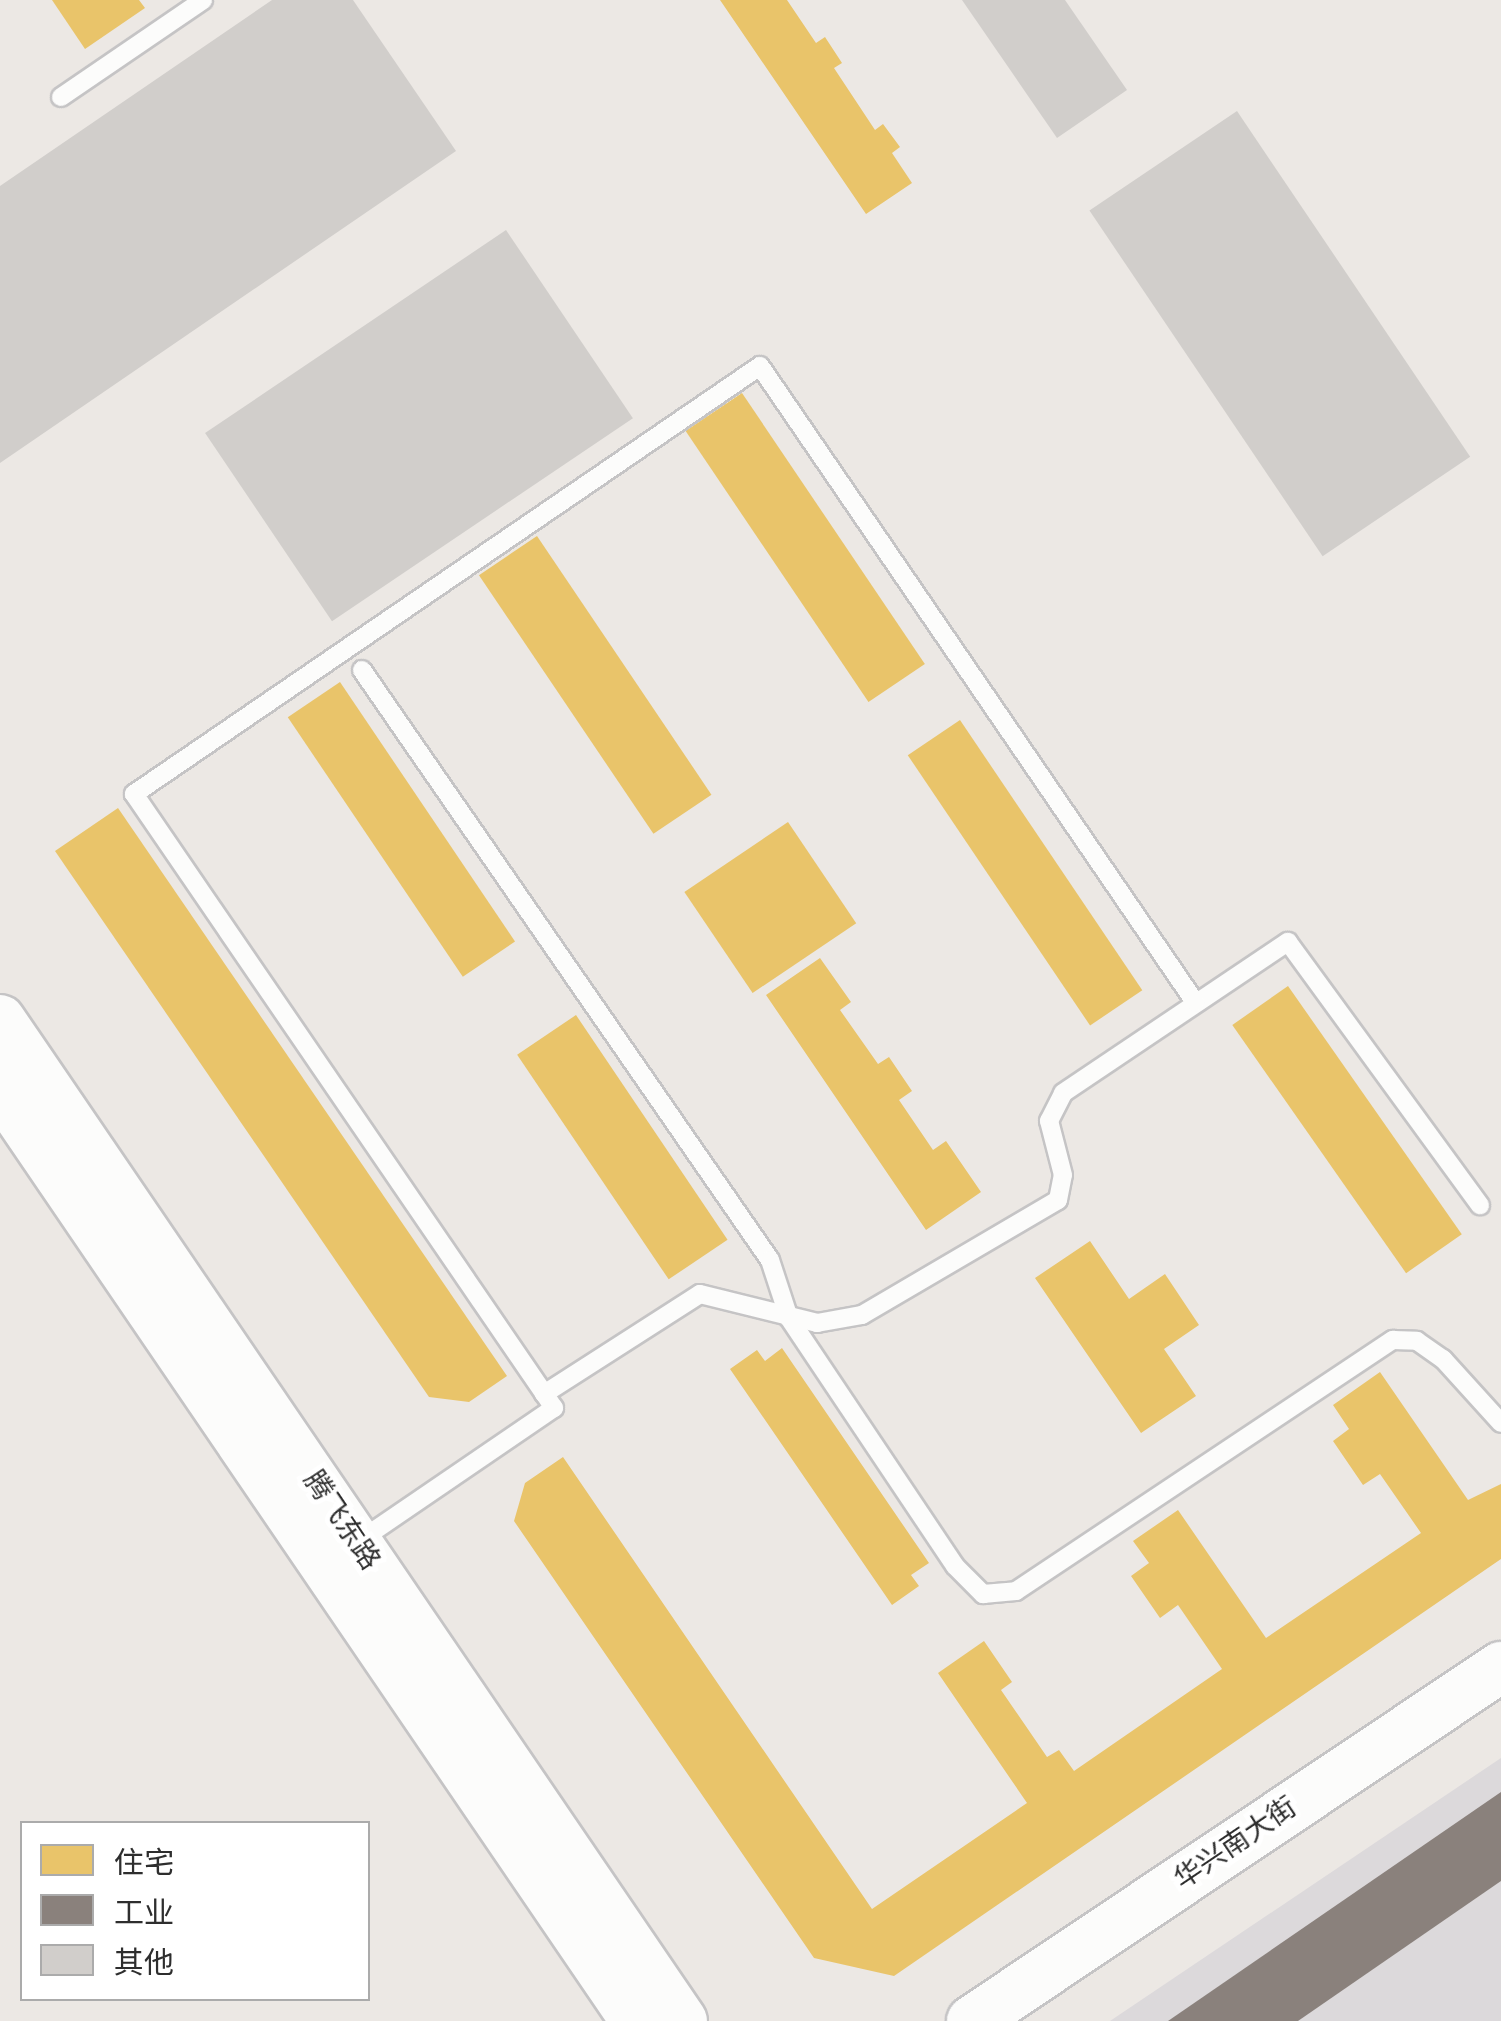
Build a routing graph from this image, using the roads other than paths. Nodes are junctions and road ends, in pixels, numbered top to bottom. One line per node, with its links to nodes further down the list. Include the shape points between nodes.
1 (203, 0): 2 (lane)
2 (61, 97)
3 (362, 670): 8 (lane, via 770,1260)
4 (1196, 1002): 7 (lane, via 1288,942); 8 (lane, via 1064,1094 1049,1121 1062,1175 1058,1200 862,1315); 9 (lane, via 760,366 134,794)
5 (0, 1020): 11 (street, 腾飞东路)
6 (0, 1088): 13 (street, 腾飞东路)
7 (1480, 1205)
8 (790, 1318): 9 (lane, via 700,1294); 10 (lane, via 954,1566 984,1594 1016,1592 1393,1340 1417,1340)
9 (544, 1394): 11 (lane, via 554,1408)
10 (1501, 1423)
11 (356, 1543): 14 (street, 腾飞东路)
12 (1501, 1667): 15 (street, 华兴南大街)
13 (636, 2021)
14 (682, 2021)
15 (972, 2021)

